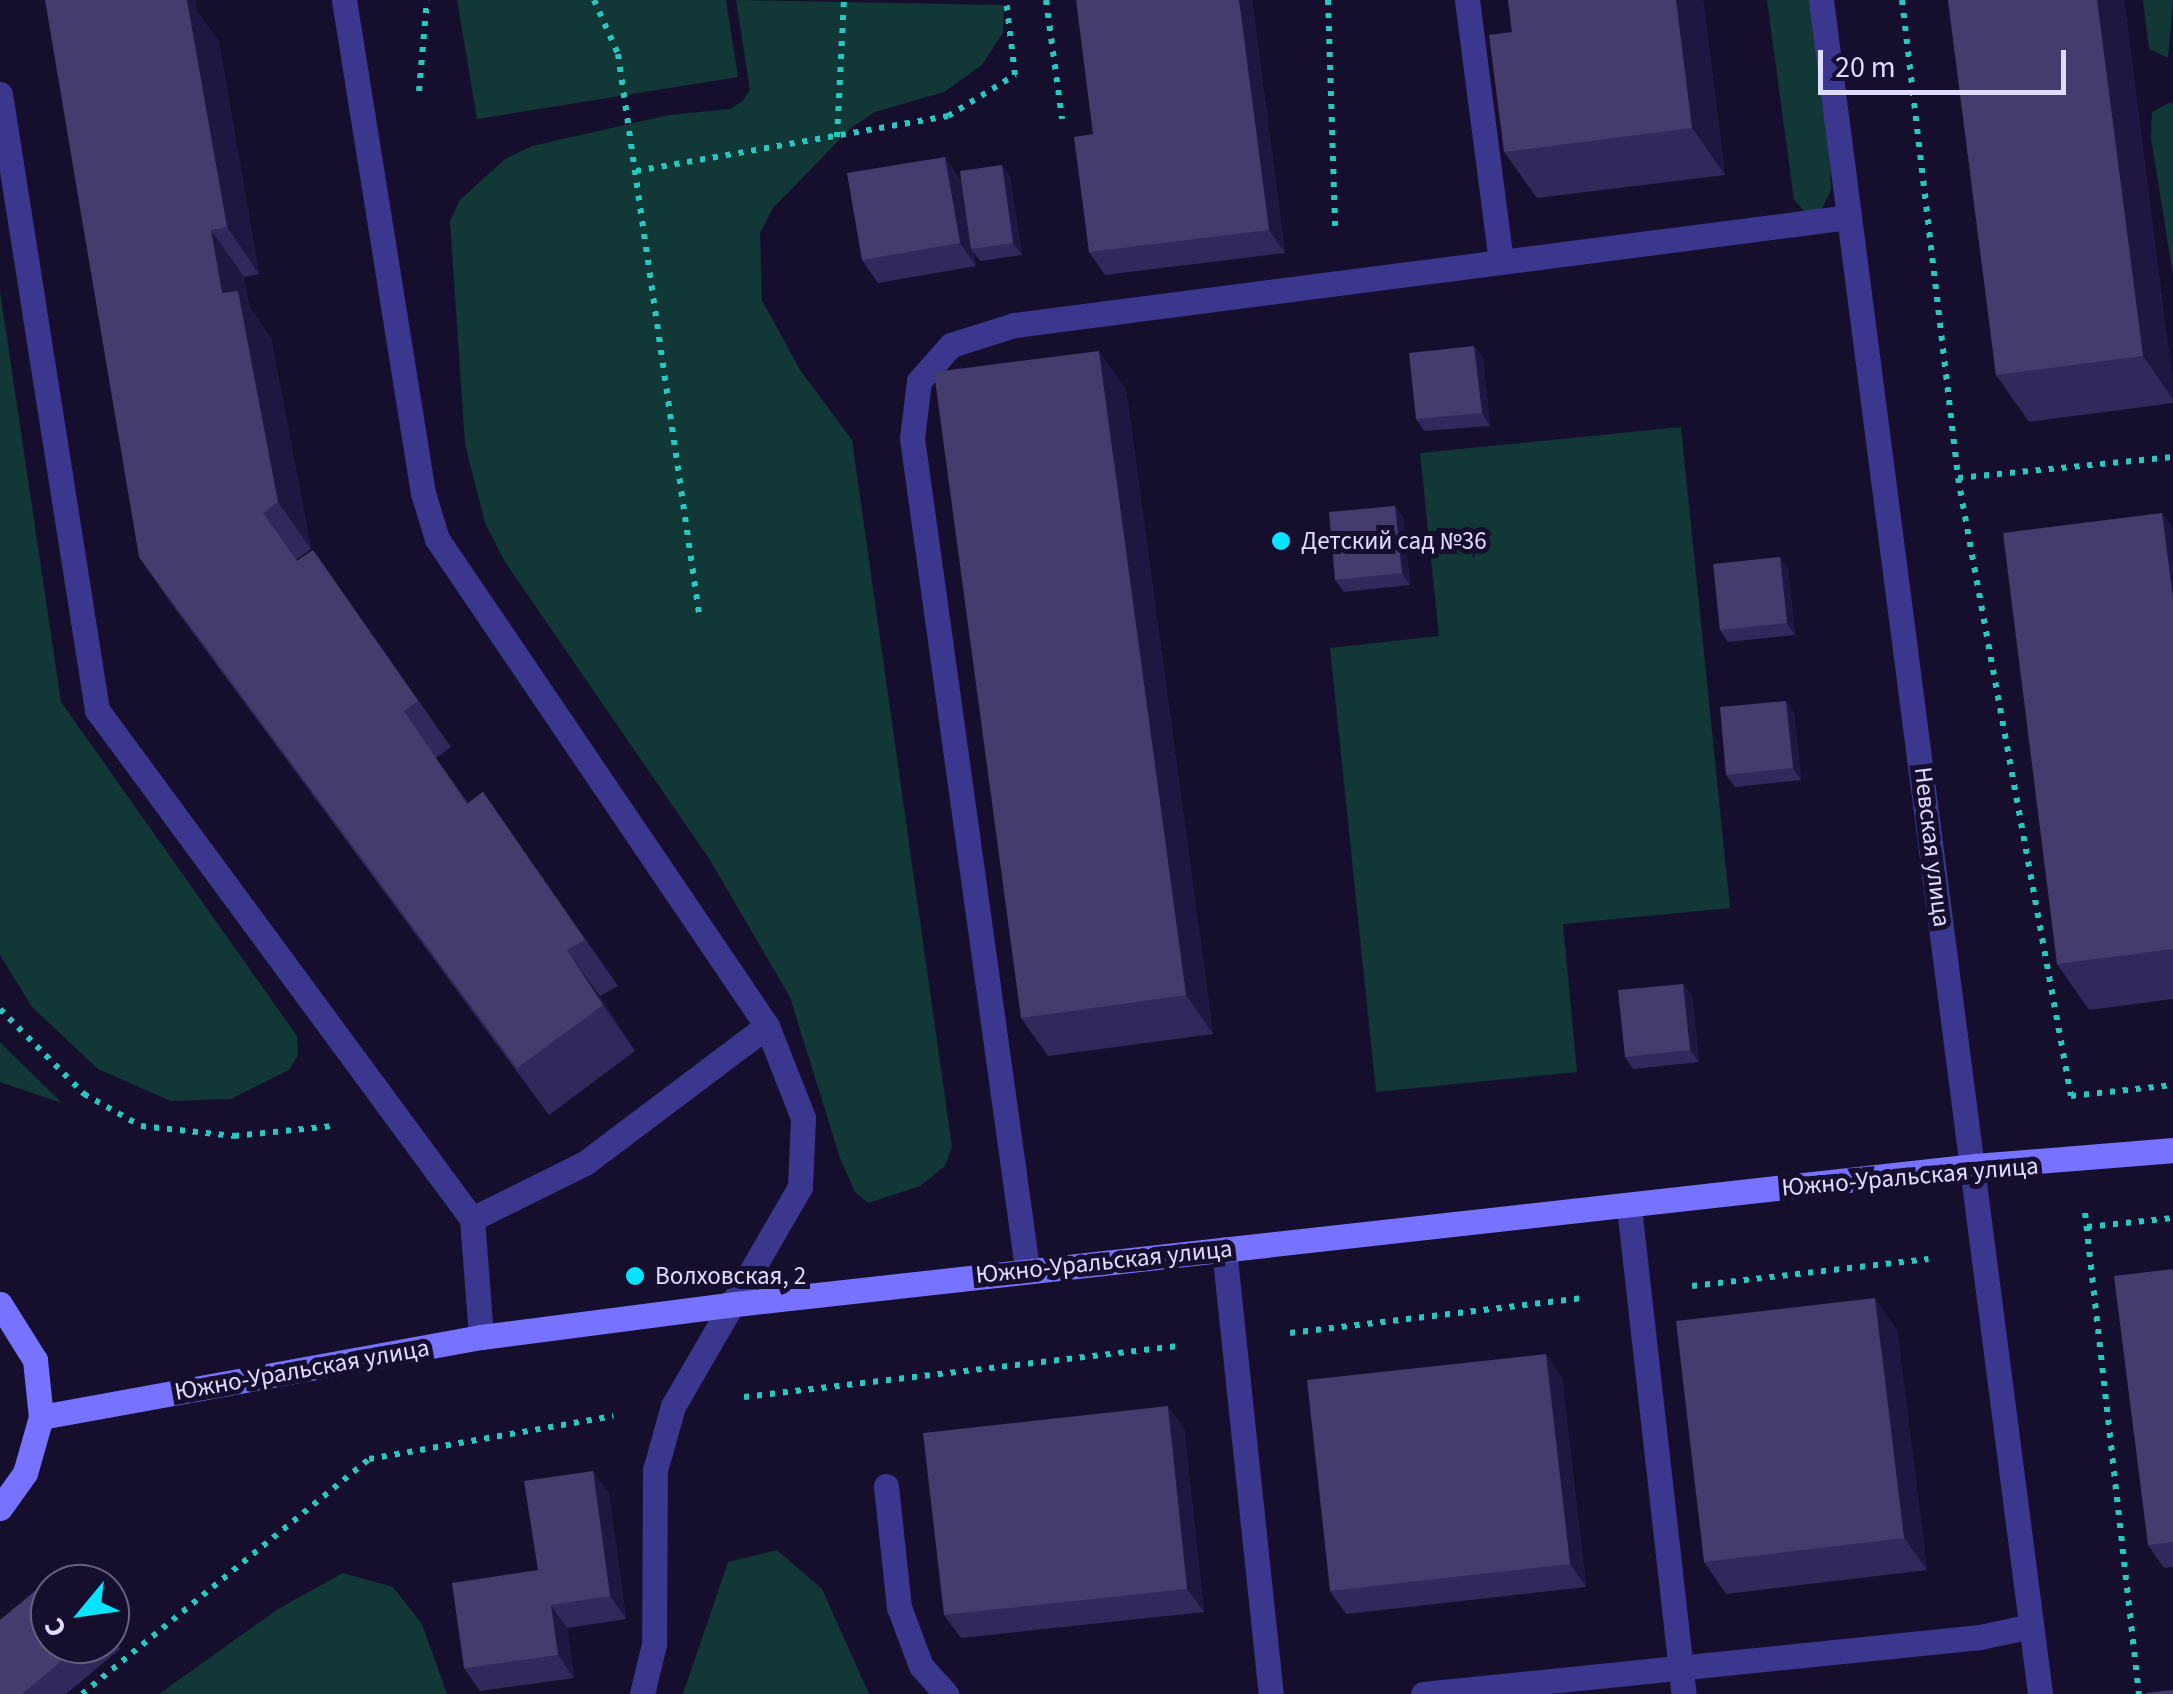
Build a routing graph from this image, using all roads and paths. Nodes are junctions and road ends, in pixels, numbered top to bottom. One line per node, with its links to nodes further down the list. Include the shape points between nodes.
1 (344, 0): 21 (street, via 423,492 437,538)
2 (594, 0): 13 (path, via 618,54)
3 (844, 0): 12 (path)
4 (1006, 0): 12 (path, via 1014,75 948,116)
5 (1046, 0): 11 (path)
6 (1328, 0): 16 (path)
7 (1467, 0): 15 (street)
8 (1821, 0): 14 (street, Невская улица)
9 (1902, 0): 18 (path)
10 (0, 94): 23 (street, via 97,710)
11 (1062, 118)
12 (837, 137): 13 (path)
13 (636, 171): 19 (path)
14 (1849, 217): 15 (street); 25 (street, Невская улица)
15 (1501, 261): 16 (street)
16 (1337, 282): 31 (street, via 1014,325 951,345 919,381 912,438)
17 (2173, 457): 18 (path)
18 (1958, 478): 22 (path, via 2071,1096)
19 (699, 614)
20 (0, 1008): 23 (path, via 84,1094 141,1126 234,1136)
21 (768, 1026): 28 (street, via 586,1163); 34 (street, via 803,1118 800,1187)
22 (2173, 1086)
23 (398, 1119): 28 (street)
24 (2173, 1150): 25 (main road, Южно-Уральская улица)
25 (1974, 1166): 26 (main road, Южно-Уральская улица); 41 (street, Невская улица)
26 (1630, 1206): 29 (main road, Южно-Уральская улица); 32 (street)
27 (2173, 1218): 50 (path, via 2087,1227)
28 (472, 1219): 35 (street)
29 (1224, 1250): 31 (main road, Южно-Уральская улица); 36 (street)
30 (1934, 1258): 32 (path)
31 (1027, 1268): 34 (main road, Южно-Уральская улица)
32 (1640, 1292): 36 (path); 42 (street)
33 (0, 1304): 38 (main road, via 35,1360)
34 (727, 1305): 35 (main road, Южно-Уральская улица); 37 (street)
35 (481, 1337): 38 (main road, Южно-Уральская улица)
36 (1236, 1339): 37 (path); 46 (street)
37 (673, 1406): 43 (path, via 369,1459); 44 (street, via 655,1470 654,1644)
38 (42, 1417): 40 (main road, via 25,1473)
39 (886, 1486): 45 (street, via 899,1607 921,1666)
40 (0, 1508)
41 (2032, 1626): 42 (street, via 1980,1637); 49 (street, Невская улица)
42 (1681, 1666): 47 (street); 48 (street)
43 (82, 1694)
44 (642, 1694)
45 (946, 1694)
46 (1271, 1694)
47 (1423, 1694)
48 (1684, 1694)
49 (2040, 1694)
50 (2139, 1694)

